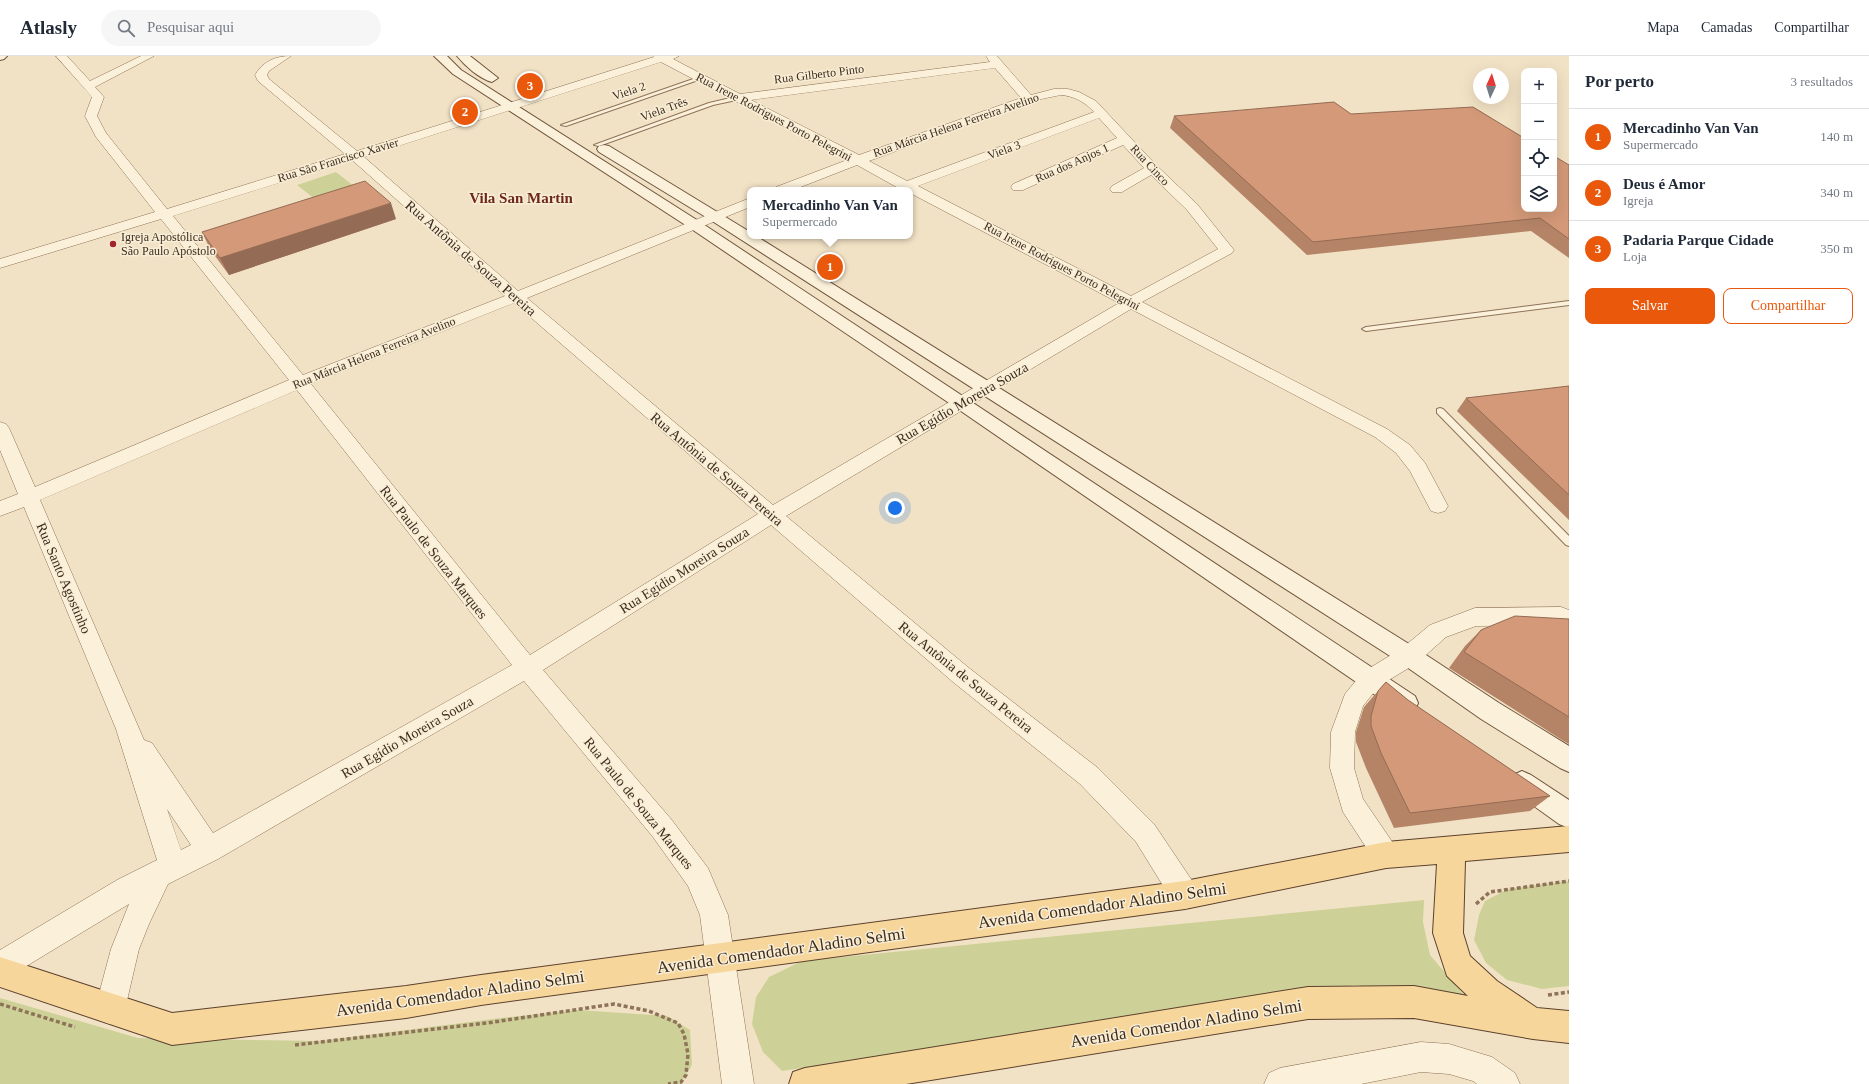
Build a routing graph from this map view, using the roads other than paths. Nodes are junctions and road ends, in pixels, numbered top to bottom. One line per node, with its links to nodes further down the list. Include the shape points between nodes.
1 (60, 56): 9 (street, Rua Paulo de Souza Marques)
2 (149, 56): 9 (street)
3 (286, 56): 18 (street, Rua Antônia de Souza Pereira, via 264,69 261,74 264,81)
4 (440, 56): 13 (main road, via 457,72)
5 (463, 56): 13 (main road)
6 (666, 57): 8 (street, Rua Irene Rodrigues Porto Pelegrini); 13 (street, Rua São Francisco Xavier)
7 (994, 60): 11 (street, Rua Gilberto Pinto); 12 (street)
8 (701, 78): 11 (street, Rua Irene Rodrigues Porto Pelegrini); 15 (lane, Viela 2)
9 (88, 86): 27 (street, Rua Paulo de Souza Marques, via 98,97 91,116 100,134)
10 (1065, 91): 12 (street, Rua Márcia Helena Ferreira Avelino, via 1054,91); 14 (street, Rua Cinco, via 1081,96)
11 (739, 98): 17 (lane, Viela Três, via 711,104); 19 (street, Rua Irene Rodrigues Porto Pelegrini)
12 (1028, 99): 19 (street, Rua Márcia Helena Ferreira Avelino)
13 (520, 105): 15 (main road); 18 (street, Rua São Francisco Xavier); 29 (main road)
14 (1102, 113): 16 (street, Rua Cinco); 21 (street, Viela 3)
15 (564, 125): 17 (main road)
16 (1126, 139): 20 (street, Rua Cinco); 23 (street, Rua dos Anjos 1)
17 (597, 145): 28 (main road)
18 (354, 154): 27 (street, Rua São Francisco Xavier); 34 (street, Rua Antônia de Souza Pereira)
19 (858, 160): 21 (street, Rua Irene Rodrigues Porto Pelegrini); 22 (street, Rua Márcia Helena Ferreira Avelino)
20 (1152, 169): 24 (street); 32 (street, Rua Cinco, via 1192,207)
21 (905, 186)
22 (789, 187)
23 (1018, 187)
24 (1117, 189)
25 (913, 190): 35 (street, Rua Irene Rodrigues Porto Pelegrini)
26 (747, 203): 28 (street, Rua Márcia Helena Ferreira Avelino)
27 (165, 214): 33 (street, Rua São Francisco Xavier); 38 (street, Rua Paulo de Souza Marques)
28 (714, 216): 29 (street, Rua Márcia Helena Ferreira Avelino); 30 (main road)
29 (695, 225): 34 (street, Rua Márcia Helena Ferreira Avelino); 40 (main road)
30 (747, 237)
31 (750, 239): 39 (main road)
32 (1227, 250): 35 (street, Rua Egídio Moreira Souza)
33 (0, 264)
34 (516, 297): 38 (street, Rua Márcia Helena Ferreira Avelino); 46 (street, Rua Antônia de Souza Pereira)
35 (1131, 302): 39 (street, Rua Egídio Moreira Souza); 44 (street, Rua Irene Rodrigues Porto Pelegrini, via 1381,433 1403,449 1418,468)
36 (1569, 303): 37 (lane)
37 (1366, 328)
38 (300, 382): 43 (street, Rua Márcia Helena Ferreira Avelino); 50 (street, Rua Paulo de Souza Marques)
39 (986, 389): 40 (street, Rua Egídio Moreira Souza); 49 (main road)
40 (962, 403): 46 (street, Rua Egídio Moreira Souza); 51 (main road)
41 (1440, 411): 47 (lane)
42 (0, 428): 43 (street, Rua Santo Agostinho)
43 (29, 498): 45 (street, Rua Márcia Helena Ferreira Avelino); 53 (street, Rua Santo Agostinho)
44 (1438, 506)
45 (0, 509)
46 (772, 515): 50 (street, Rua Egídio Moreira Souza); 62 (street, Rua Antônia de Souza Pereira, via 961,675 1089,776 1145,833)
47 (1569, 542)
48 (1561, 616): 49 (street, via 1474,617 1438,631)
49 (1409, 656): 51 (street); 54 (main road)
50 (527, 668): 58 (street, Rua Egídio Moreira Souza); 63 (street, Rua Paulo de Souza Marques, via 662,828 698,877 714,915)
51 (1371, 679): 52 (main road); 60 (street, via 1353,701 1343,732 1342,768 1352,804)
52 (1422, 714)
53 (128, 729): 58 (street, Rua Santo Agostinho); 61 (street, Rua Santo Agostinho)
54 (1569, 760)
55 (1505, 771): 56 (main road)
56 (1569, 815)
57 (1569, 840): 59 (main road, Avenida Comendador Aladino Selmi)
58 (209, 850): 61 (street, Rua Egídio Moreira Souza)
59 (1452, 850): 60 (main road, Avenida Comendador Aladino Selmi); 67 (main road, via 1448,933 1458,965 1486,992)
60 (1386, 855): 62 (main road, Avenida Comendador Aladino Selmi)
61 (166, 870): 64 (street, Rua Egídio Moreira Souza, via 127,890); 66 (street, via 137,918 125,949)
62 (1185, 895): 63 (main road, Avenida Comendador Aladino Selmi)
63 (720, 959): 66 (main road, Avenida Comendador Aladino Selmi, via 406,1002 172,1029); 69 (street, Rua Paulo de Souza Marques)
64 (0, 966)
65 (0, 972): 66 (main road, Avenida Comendador Aladino Selmi)
66 (110, 1009)
67 (1539, 1009): 68 (main road, Avenida Comendor Aladino Selmi); 70 (main road, Avenida Comendor Aladino Selmi, via 1414,1002 1308,1003)
68 (1569, 1027)
69 (738, 1084)
70 (805, 1084)
71 (1280, 1084): 72 (street, via 1421,1057 1449,1059 1481,1068)
72 (1504, 1084)

